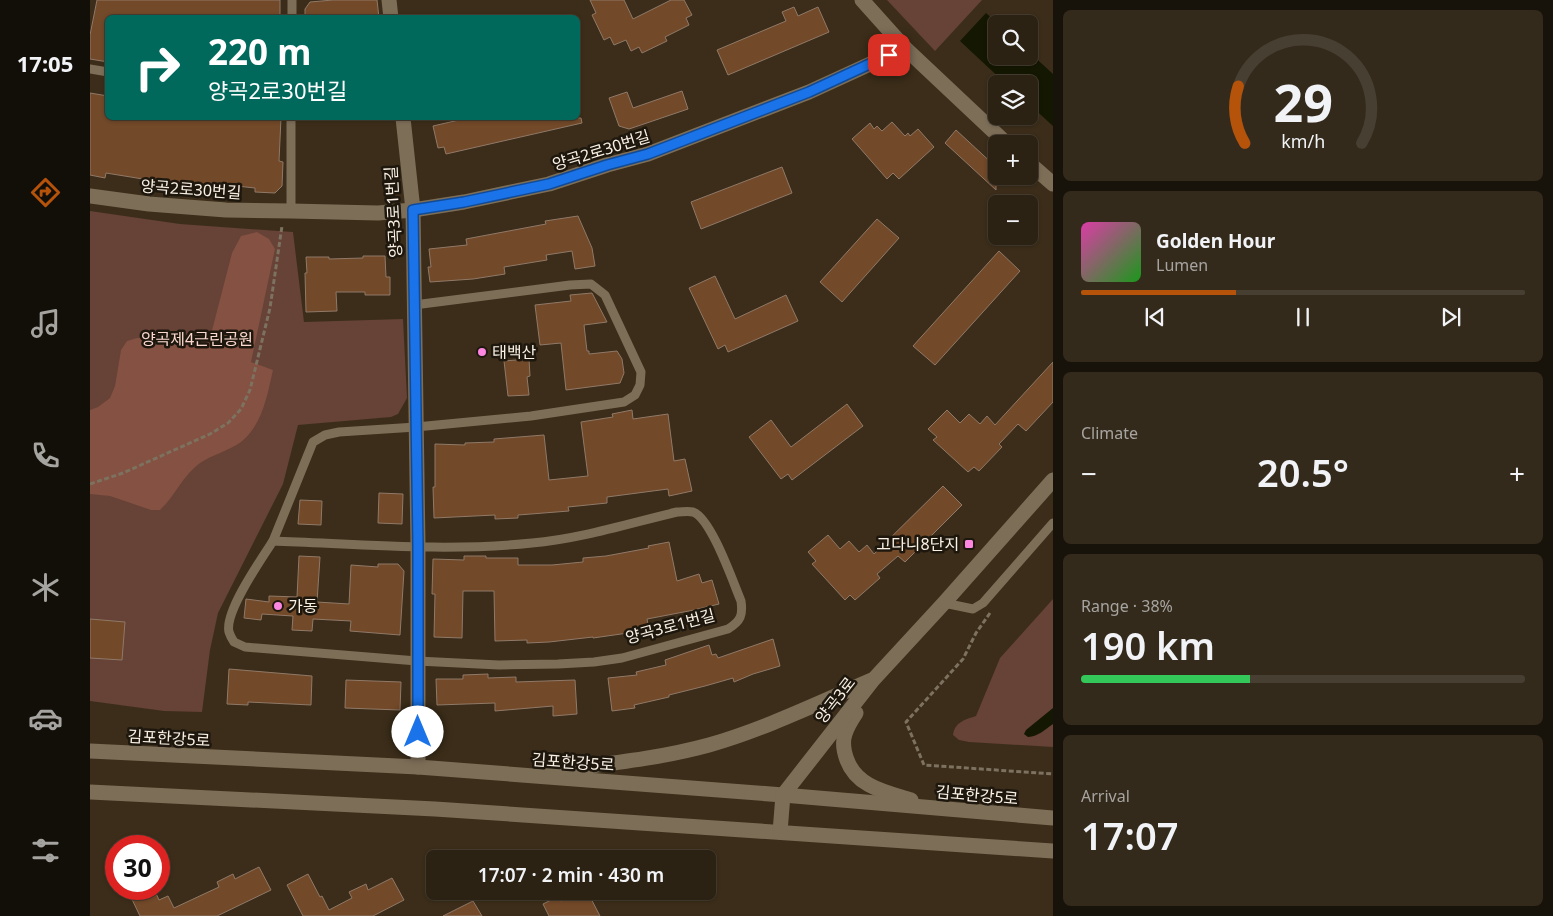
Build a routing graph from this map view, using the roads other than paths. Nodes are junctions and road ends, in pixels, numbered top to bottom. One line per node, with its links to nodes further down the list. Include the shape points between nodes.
1 (292, 0): 4 (lane)
2 (389, 0): 5 (street)
3 (862, 0): 6 (street)
4 (292, 15)
5 (391, 15)
6 (904, 48): 11 (street); 15 (street, 양곡2로30번길, via 809,92 648,154 549,184)
7 (90, 69): 8 (lane)
8 (105, 72)
9 (291, 120): 16 (lane)
10 (403, 120): 15 (street, 양곡3로1번길)
11 (997, 135)
12 (1038, 171): 13 (street)
13 (1053, 184)
14 (90, 196): 16 (street, 양곡2로30번길, via 148,204)
15 (413, 210): 16 (street, 양곡2로30번길); 17 (street, 양곡3로1번길)
16 (291, 212)
17 (414, 305): 18 (street, 양곡3로1번길); 18 (lane, 양곡3로1번길, via 591,284 605,294 641,372 635,395 624,402 531,416)
18 (416, 427): 21 (lane, 양곡3로1번길, via 339,432 313,442); 22 (street, 양곡3로1번길)
19 (1053, 480): 23 (street, 양곡3로)
20 (1053, 523): 23 (lane, via 983,603 973,609)
21 (273, 541): 22 (lane, 양곡3로1번길); 24 (lane, 양곡3로1번길, via 231,616 228,630 234,642 245,647)
22 (418, 546): 24 (street, 양곡3로1번길); 24 (lane, 양곡3로1번길, via 534,543 677,512 692,512 702,518 712,533 741,601 742,611 737,624 728,629 622,658 499,665)
23 (944, 604): 25 (street, 양곡3로)
24 (417, 661): 27 (street, 양곡3로1번길)
25 (873, 680): 28 (street, via 745,734 709,745 655,758); 30 (street, 양곡3로); 31 (street, via 845,734 844,752 851,770 865,783 880,790)
26 (90, 751): 27 (street, 김포한강5로)
27 (418, 768): 28 (street, 김포한강5로)
28 (518, 775): 30 (street, 김포한강5로)
29 (90, 792): 33 (street, via 435,809)
30 (783, 795): 31 (street, 김포한강5로); 33 (street)
31 (946, 810): 32 (street, 김포한강5로)
32 (1053, 818)
33 (780, 832): 34 (street)
34 (1053, 851)

